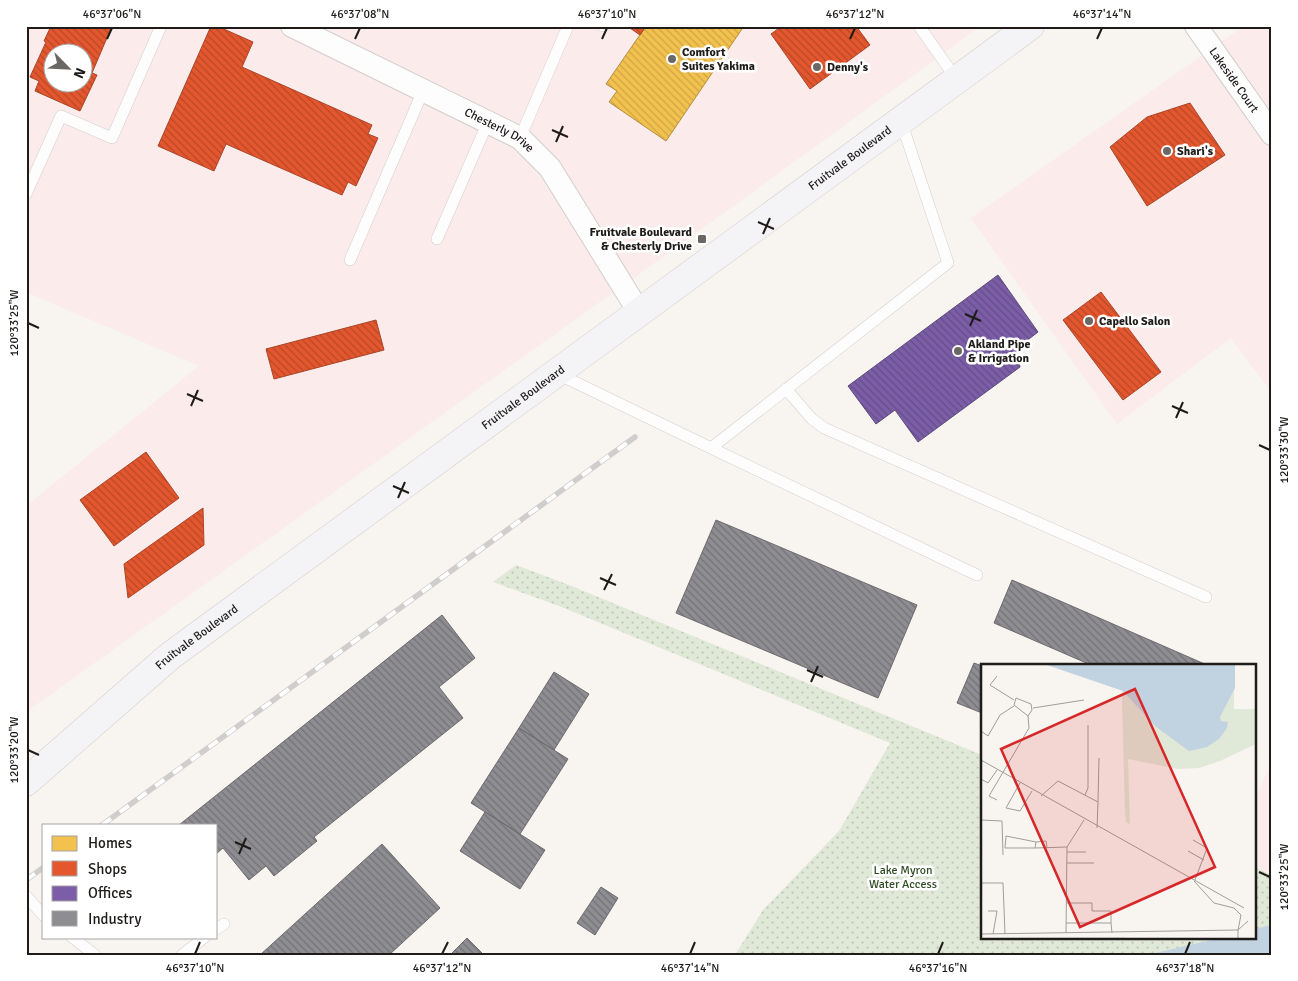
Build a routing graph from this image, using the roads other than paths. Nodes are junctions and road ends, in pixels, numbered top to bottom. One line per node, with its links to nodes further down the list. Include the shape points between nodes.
1 (161, 26): 13 (lane, via 112,138 61,116)
2 (292, 26): 8 (street, Chesterly Drive)
3 (568, 26): 12 (lane)
4 (919, 26): 7 (lane)
5 (1030, 26): 7 (main road, Fruitvale Boulevard)
6 (1196, 26): 11 (street, Lakeside Court)
7 (957, 80): 9 (main road, Fruitvale Boulevard)
8 (423, 91): 10 (street, Chesterly Drive); 15 (lane)
9 (901, 121): 16 (main road, Fruitvale Boulevard); 18 (lane, via 948,263)
10 (488, 122): 12 (street, Chesterly Drive); 14 (lane)
11 (1272, 134)
12 (520, 138): 16 (street, Chesterly Drive, via 550,168)
13 (26, 194)
14 (437, 239)
15 (350, 260)
16 (639, 312): 17 (main road, Fruitvale Boulevard)
17 (556, 373): 19 (lane); 22 (main road, Fruitvale Boulevard, via 170,656)
18 (786, 389): 19 (lane); 21 (lane, via 824,428)
19 (711, 448): 20 (lane)
20 (977, 574)
21 (1206, 597)
22 (26, 782)
23 (26, 896): 24 (lane)
24 (42, 914)
25 (73, 938): 27 (lane)
26 (204, 938): 28 (lane)
27 (95, 955)
28 (182, 955)

